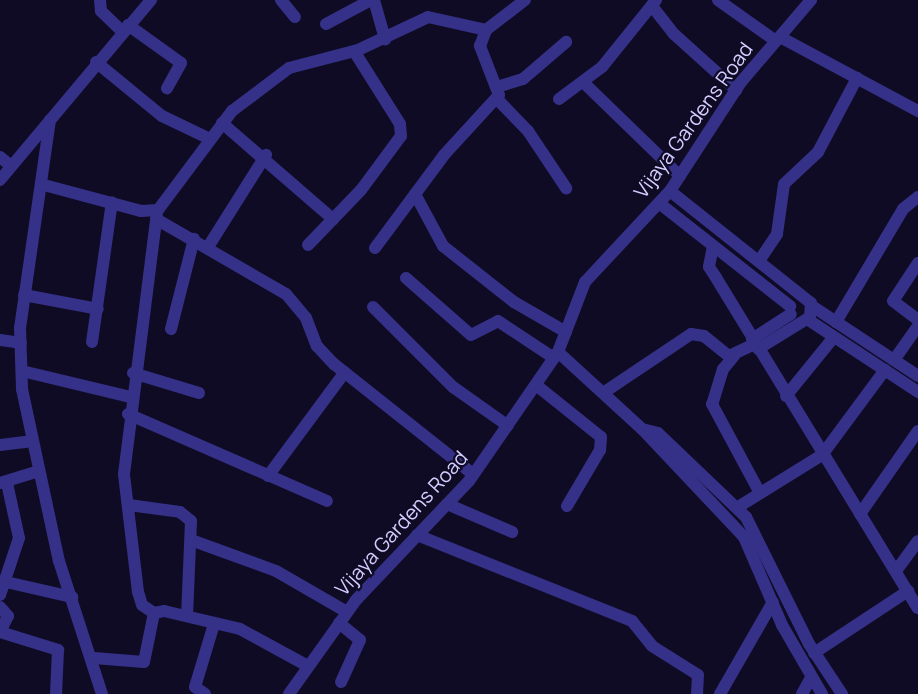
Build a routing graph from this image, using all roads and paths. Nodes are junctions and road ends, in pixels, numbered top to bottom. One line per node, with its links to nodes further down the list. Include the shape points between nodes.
1 (100, 0): 11 (street, via 101,11)
2 (151, 0): 11 (street)
3 (282, 0): 9 (street)
4 (373, 0): 10 (street); 13 (street)
5 (525, 0): 12 (street)
6 (718, 0): 14 (street)
7 (811, 0): 14 (street, Vijaya Gardens Road)
8 (654, 3): 19 (street, via 609,60); 21 (street, via 674,34)
9 (295, 16)
10 (326, 24)
11 (125, 28): 17 (street); 20 (street, via 181,63)
12 (486, 30): 13 (street, via 428,17); 22 (street, via 480,46)
13 (385, 39): 16 (street)
14 (778, 39): 18 (street); 21 (street, Vijaya Gardens Road)
15 (566, 42): 22 (street, via 523,79)
16 (354, 51): 26 (street, via 289,68 252,92); 41 (street, via 401,131 390,155)
17 (96, 62): 25 (street); 27 (street, via 162,116)
18 (857, 78): 24 (street); 47 (street, via 823,144 784,184 777,234)
19 (583, 82): 23 (street); 31 (street)
20 (167, 88)
21 (736, 90): 31 (street, Vijaya Gardens Road)
22 (498, 93): 34 (street); 36 (street)
23 (560, 99)
24 (918, 111)
25 (50, 120): 30 (street); 33 (street)
26 (222, 123): 27 (street); 28 (street)
27 (210, 139): 40 (street)
28 (266, 155): 41 (street); 45 (street)
29 (0, 157): 30 (street)
30 (10, 165): 32 (street)
31 (680, 176): 35 (street, Vijaya Gardens Road)
32 (0, 180)
33 (44, 185): 38 (street); 50 (street)
34 (566, 188)
35 (670, 190): 39 (street, Vijaya Gardens Road); 47 (street)
36 (415, 194): 46 (street); 59 (street, via 443,246 514,302)
37 (918, 197): 56 (street, via 903,209)
38 (112, 202): 40 (street); 53 (street)
39 (660, 203): 44 (street); 59 (street, Vijaya Gardens Road, via 585,282)
40 (157, 215): 42 (street); 70 (street)
41 (333, 219): 43 (street)
42 (194, 239): 45 (street); 58 (street)
43 (308, 245)
44 (712, 246): 54 (street); 64 (street, via 709,267)
45 (208, 247): 69 (street, via 286,294 306,318 317,346)
46 (375, 248)
47 (759, 261): 51 (street)
48 (918, 263): 55 (street, via 893,301)
49 (406, 278): 65 (street, via 471,335 498,321)
50 (24, 295): 53 (street); 63 (street)
51 (809, 302): 54 (street); 54 (street); 56 (street)
52 (374, 307): 79 (street, via 453,387)
53 (98, 309): 62 (street)
54 (797, 315): 60 (street); 64 (street)
55 (918, 320)
56 (836, 322): 67 (street)
57 (918, 326): 67 (street)
58 (171, 329)
59 (566, 332): 65 (street, Vijaya Gardens Road)
60 (834, 337): 67 (street); 76 (street)
61 (0, 340): 63 (street)
62 (92, 342)
63 (21, 343): 68 (street)
64 (755, 344): 66 (street); 76 (street)
65 (556, 355): 72 (street, Vijaya Gardens Road); 75 (street)
66 (734, 356): 75 (street, via 691,334); 89 (street, via 723,369 712,404)
67 (890, 365): 71 (street); 73 (street); 84 (street)
68 (22, 371): 77 (street); 82 (street)
69 (345, 372): 86 (street); 87 (street)
70 (133, 373): 74 (street); 77 (street)
71 (918, 376)
72 (536, 385): 79 (street, Vijaya Gardens Road); 93 (street, via 601,437 600,450)
73 (918, 392)
74 (200, 393)
75 (603, 393): 80 (street)
76 (786, 396): 84 (street)
77 (130, 397): 78 (street)
78 (128, 414): 87 (street); 92 (street, via 124,474)
79 (508, 426): 86 (street, Vijaya Gardens Road)
80 (642, 429): 94 (street, via 658,433); 105 (street, via 744,537)
81 (918, 431): 95 (street)
82 (31, 441): 83 (street); 85 (street)
83 (0, 445)
84 (822, 455): 89 (street); 95 (street)
85 (37, 472): 88 (street); 104 (street)
86 (473, 474): 91 (street, Vijaya Gardens Road)
87 (268, 476): 90 (street)
88 (3, 483): 101 (street, via 19,538)
89 (760, 493): 94 (street)
90 (327, 501)
91 (447, 504): 96 (street); 97 (street, Vijaya Gardens Road)
92 (129, 505): 98 (street, via 187,515); 109 (street, via 138,592 142,605)
93 (567, 506)
94 (738, 507): 114 (street, via 763,543)
95 (860, 514): 100 (street)
96 (512, 532)
97 (417, 536): 108 (street, Vijaya Gardens Road); 123 (street, via 632,621 652,646 698,675)
98 (191, 540): 108 (street, via 276,571); 110 (street)
99 (918, 541): 100 (street)
100 (896, 571): 102 (street)
101 (6, 582): 103 (street); 104 (street)
102 (908, 591): 107 (street); 114 (street)
103 (0, 595)
104 (72, 597): 115 (street)
105 (773, 602): 117 (street); 124 (street)
106 (0, 607): 113 (street, via 8,616)
107 (918, 608)
108 (347, 612): 111 (street, Vijaya Gardens Road)
109 (154, 613): 110 (street); 115 (street, via 144,662)
110 (187, 615): 112 (street)
111 (339, 623): 116 (street, Vijaya Gardens Road); 118 (street, via 360,640)
112 (214, 624): 116 (street, via 240,629); 121 (street, via 195,687)
113 (0, 632): 119 (street, via 58,650)
114 (814, 653): 127 (street)
115 (94, 658): 120 (street)
116 (308, 666): 122 (street, Vijaya Gardens Road)
117 (811, 678): 125 (street); 126 (street)
118 (341, 682)
119 (56, 694)
120 (102, 694)
121 (205, 694)
122 (289, 694)
123 (697, 694)
124 (720, 694)
125 (802, 694)
126 (822, 694)
127 (842, 694)

